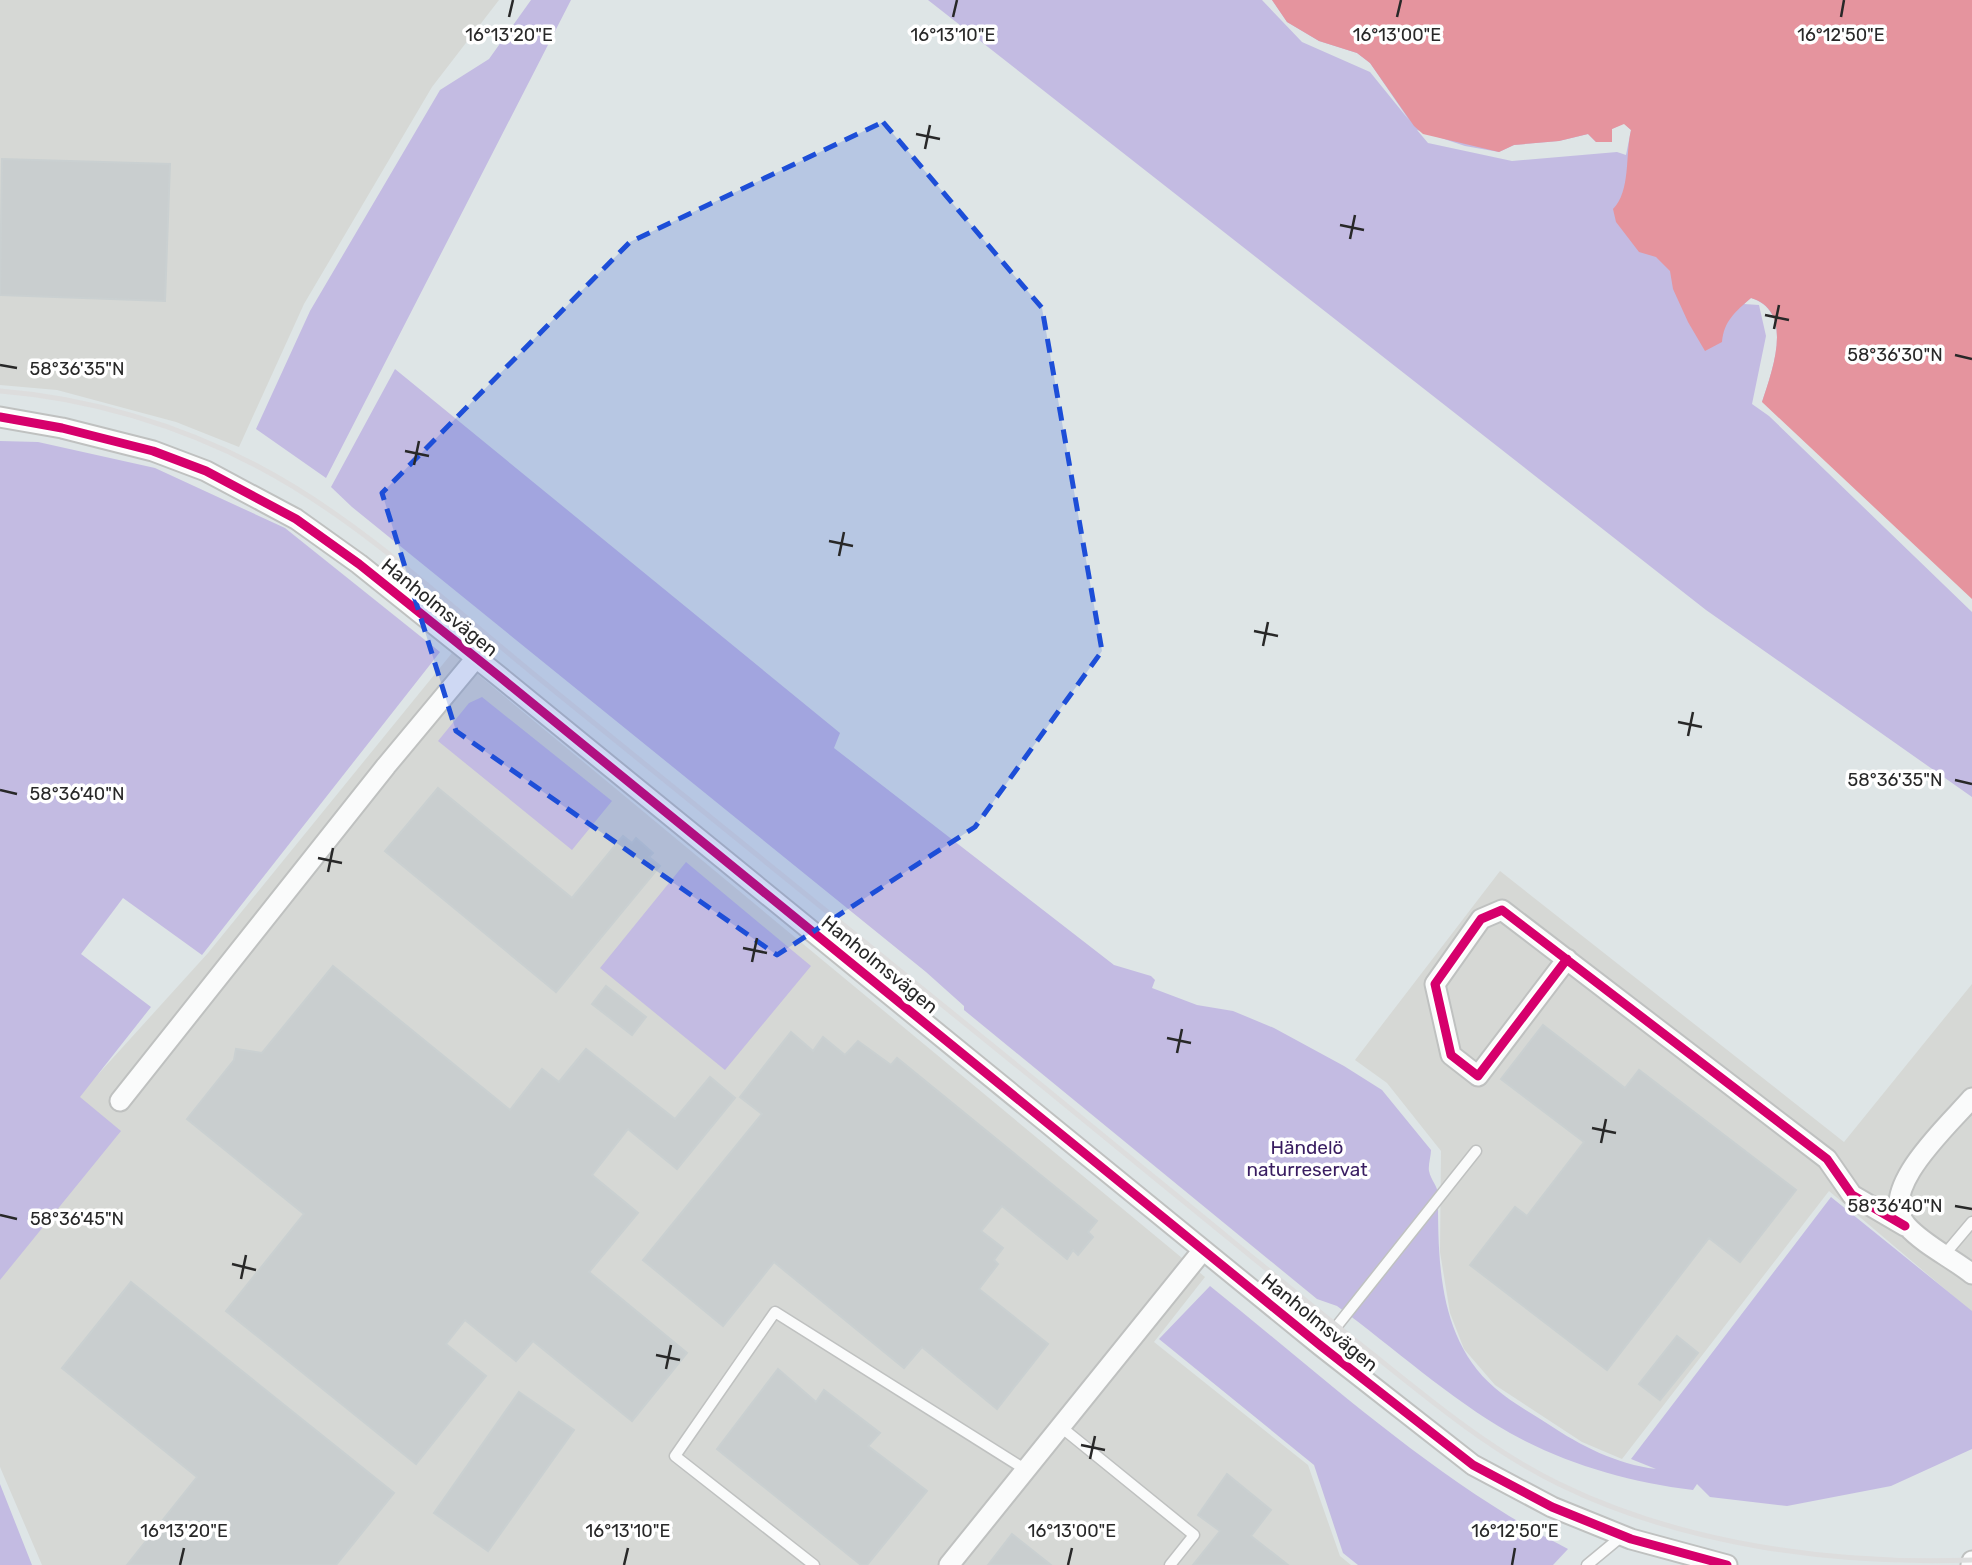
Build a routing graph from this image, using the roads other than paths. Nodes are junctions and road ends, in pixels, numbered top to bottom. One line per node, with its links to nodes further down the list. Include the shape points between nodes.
1 (0, 417): 2 (street, Hanholmsvägen, via 121,441 206,471 248,492 296,519)
2 (476, 658): 5 (street); 9 (street, Hanholmsvägen)
3 (1566, 959): 3 (street, via 1502,910 1481,919 1435,984 1451,1055 1478,1076); 8 (street, via 1827,1158 1852,1195)
4 (1972, 1098): 8 (street, via 1906,1176 1897,1196)
5 (120, 1101)
6 (1476, 1151): 12 (lane)
7 (1972, 1222): 10 (lane)
8 (1906, 1226): 10 (street)
9 (1203, 1250): 12 (street, Hanholmsvägen); 13 (street)
10 (1945, 1254): 11 (street)
11 (1972, 1274)
12 (1321, 1346): 15 (street, Hanholmsvägen, via 1473,1465 1552,1507)
13 (1061, 1427): 14 (street); 18 (lane, via 1194,1535)
14 (1026, 1470): 16 (lane, via 775,1312 675,1456); 17 (street)
15 (1622, 1535): 19 (lane); 20 (street, Hanholmsvägen)
16 (814, 1565)
17 (949, 1565)
18 (1170, 1565)
19 (1587, 1565)
20 (1727, 1565)

